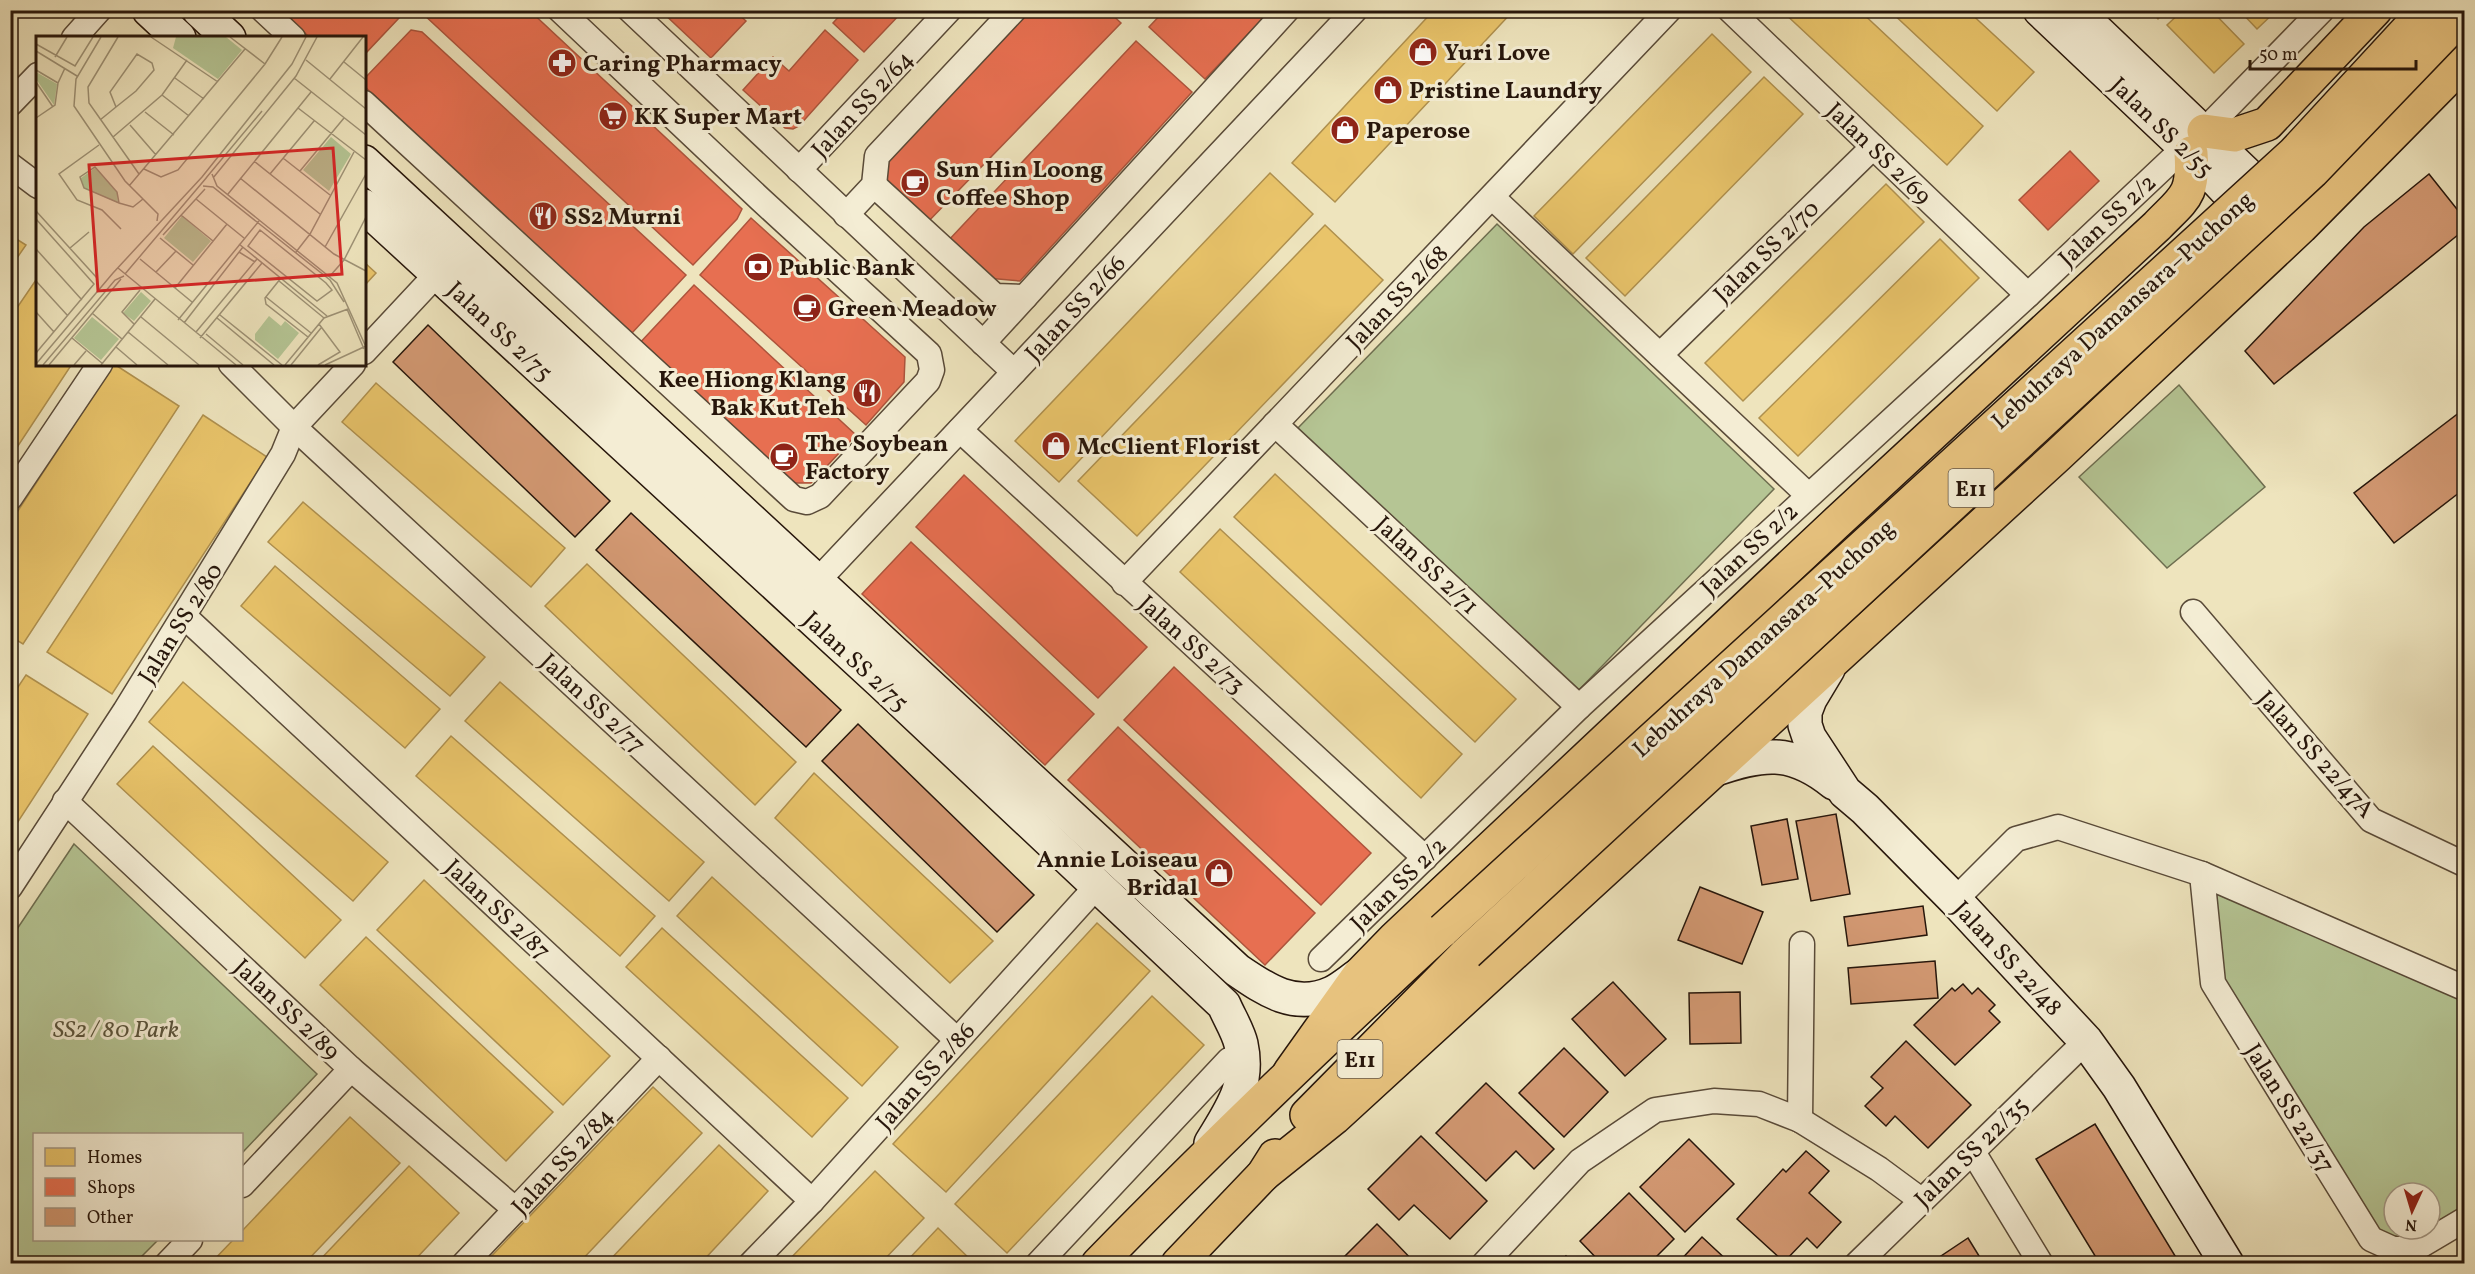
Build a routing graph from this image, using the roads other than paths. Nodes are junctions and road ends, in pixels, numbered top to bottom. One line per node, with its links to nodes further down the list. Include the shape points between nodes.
1 (99, 10): 19 (street)
2 (149, 10): 20 (street)
3 (199, 10): 21 (street)
4 (263, 10): 22 (street)
5 (560, 10): 26 (street, via 929,354 932,370 928,381 820,496 807,502 794,499)
6 (630, 10): 32 (street)
7 (949, 10): 32 (street, Jalan SS 2/64)
8 (1014, 10): 34 (street, via 877,156)
9 (1287, 10): 44 (street)
10 (1355, 10): 51 (street, Jalan SS 2/66)
11 (1669, 10): 36 (street, Jalan SS 2/68)
12 (1730, 10): 29 (street, Jalan SS 2/69)
13 (2040, 10): 28 (street, Jalan SS 2/55)
14 (2075, 10): 28 (street, Jalan SS 2/55)
15 (2322, 10): 28 (street, Jalan SS 2/2)
16 (2375, 10): 27 (highway)
17 (2426, 10): 82 (highway, Lebuhraya Damansara–Puchong / E11, bridge, via 2294,153)
18 (2464, 14): 86 (highway, Lebuhraya Damansara–Puchong / E11, bridge, via 2312,172 1467,953 1304,1119)
19 (76, 36)
20 (177, 36)
21 (227, 36)
22 (291, 36)
23 (2464, 62): 35 (highway)
24 (36, 77): 25 (street)
25 (10, 104)
26 (366, 105)
27 (2267, 124): 28 (highway); 35 (highway, via 2267,147 2288,180 2320,188)
28 (2194, 144): 39 (highway, via 2193,177 2188,193); 40 (street, Jalan SS 2/55); 43 (street, Jalan SS 2/2)
29 (1873, 147): 43 (street, Jalan SS 2/69); 47 (street, Jalan SS 2/70)
30 (366, 164): 41 (street, Jalan SS 2/75)
31 (10, 165): 33 (street)
32 (799, 170): 38 (street)
33 (36, 184)
34 (874, 185): 38 (street); 44 (street, via 995,296)
35 (2341, 186): 40 (highway)
36 (1492, 197): 47 (street); 52 (street, Jalan SS 2/68)
37 (366, 207): 41 (street, Jalan SS 2/75)
38 (846, 215): 45 (street)
39 (2157, 226): 42 (highway, via 2185,222 2213,228 2231,249); 75 (highway, via 1834,525)
40 (2291, 237): 42 (highway)
41 (449, 261): 46 (street); 57 (street, Jalan SS 2/75); 59 (street, Jalan SS 2/75)
42 (2238, 286): 62 (highway)
43 (2028, 295): 55 (street, Jalan SS 2/2)
44 (1025, 297): 45 (street)
45 (983, 343): 51 (street)
46 (366, 350)
47 (1660, 355): 55 (street)
48 (98, 366): 56 (street)
49 (233, 366): 53 (street, Jalan SS 2/77)
50 (351, 366): 53 (street, Jalan SS 2/80)
51 (1014, 372): 54 (street, Jalan SS 2/66)
52 (1275, 424): 58 (street, Jalan SS 2/68); 63 (street, Jalan SS 2/71)
53 (294, 427): 61 (street, Jalan SS 2/80, via 283,454); 77 (street, Jalan SS 2/77)
54 (960, 430): 57 (street, Jalan SS 2/66); 58 (street, Jalan SS 2/73)
55 (1808, 495): 63 (street, Jalan SS 2/2)
56 (10, 498)
57 (817, 581): 59 (street, Jalan SS 2/66); 75 (street, Jalan SS 2/75, via 1237,970 1267,991 1287,998 1309,999 1332,993)
58 (1124, 583): 67 (street, Jalan SS 2/73)
59 (795, 605): 71 (street, Jalan SS 2/75)
60 (2193, 612): 68 (street, Jalan SS 22/47A, via 2370,820)
61 (185, 617): 66 (street, Jalan SS 2/80); 79 (street, Jalan SS 2/87)
62 (1830, 665): 64 (highway); 65 (street, Jalan SS 22/48, via 1809,699 1805,725)
63 (1579, 707): 67 (street, Jalan SS 2/2)
64 (1713, 770): 65 (street, via 1760,756 1786,757 1806,763); 86 (highway, via 1334,1118)
65 (1845, 792): 72 (street, Jalan SS 22/48)
66 (65, 801): 70 (street, Jalan SS 2/80); 81 (street, Jalan SS 2/89)
67 (1425, 858): 74 (street, Jalan SS 2/2)
68 (2464, 864)
69 (2202, 874): 72 (street, via 2058,827 2016,838); 76 (street); 91 (street, Jalan SS 22/37, via 2213,983 2371,1239 2393,1249 2415,1249)
70 (10, 887)
71 (1096, 887): 77 (street, Jalan SS 2/86); 85 (street, Jalan SS 2/75, via 1224,1005 1241,1043 1243,1073 1238,1098)
72 (1955, 900): 78 (street, Jalan SS 22/48)
73 (1802, 944): 83 (street)
74 (1321, 959)
75 (1359, 975): 82 (highway)
76 (2464, 988)
77 (957, 1040): 89 (street, Jalan SS 2/86)
78 (2086, 1041): 84 (street, Jalan SS 22/35); 102 (street, Jalan SS 22/48, via 2119,1086)
79 (659, 1058): 89 (street, Jalan SS 2/87); 90 (street, Jalan SS 2/84)
80 (1229, 1060): 96 (street)
81 (351, 1069): 87 (street); 90 (street, Jalan SS 2/89)
82 (1290, 1072): 85 (highway, Lebuhraya Damansara–Puchong / E11)
83 (1800, 1120): 88 (street); 99 (street, via 1759,1104 1714,1101 1655,1110 1580,1161)
84 (1973, 1152): 88 (street, Jalan SS 22/35); 101 (street)
85 (1202, 1157): 97 (highway, Lebuhraya Damansara–Puchong / E11)
86 (1263, 1175): 98 (highway, Lebuhraya Damansara–Puchong / E11)
87 (243, 1184)
88 (1922, 1200): 100 (street, Jalan SS 22/35)
89 (812, 1201): 95 (street, Jalan SS 2/86)
90 (516, 1210): 94 (street, Jalan SS 2/84)
91 (2464, 1220)
92 (188, 1241): 93 (street)
93 (167, 1263)
94 (464, 1263)
95 (751, 1263)
96 (1038, 1263)
97 (1098, 1263)
98 (1178, 1263)
99 (1485, 1263)
100 (1857, 1263)
101 (2041, 1263)
102 (2227, 1263)

